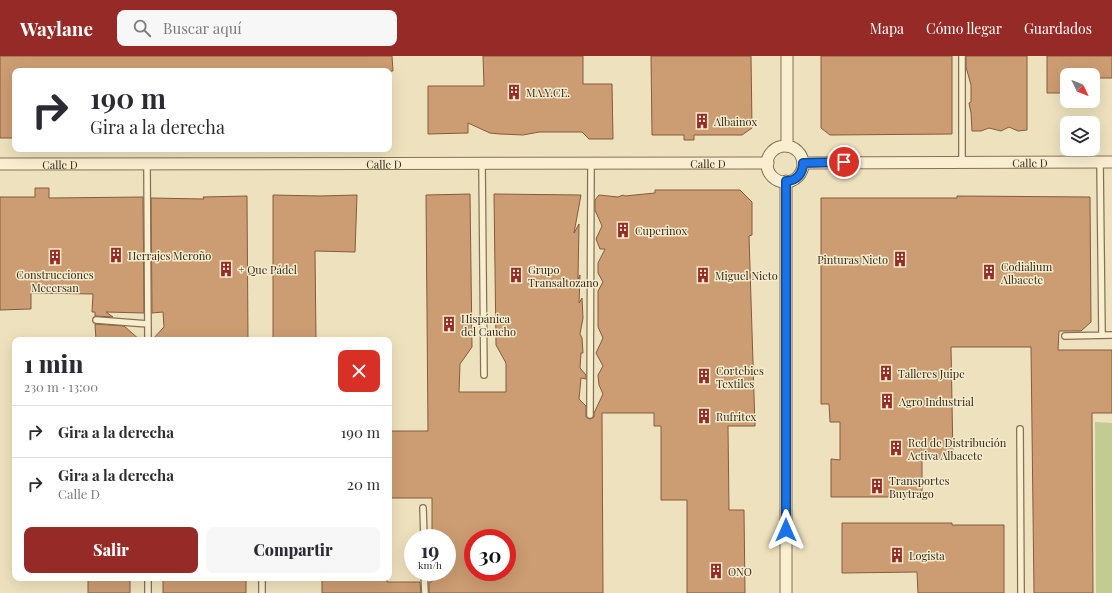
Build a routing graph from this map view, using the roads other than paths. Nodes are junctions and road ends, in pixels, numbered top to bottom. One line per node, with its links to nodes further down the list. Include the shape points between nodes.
1 (786, 56): 3 (street)
2 (962, 56): 5 (lane)
3 (787, 146): 9 (street, via 773,150); 10 (street, via 797,150)
4 (592, 162): 8 (street, Calle D); 9 (street, Calle D); 21 (lane)
5 (962, 162): 6 (street, Calle D); 10 (street, Calle D)
6 (1100, 162): 7 (street, Calle D); 16 (lane)
7 (1112, 162)
8 (482, 163): 12 (street, Calle D); 20 (lane)
9 (768, 163): 13 (street, via 771,175)
10 (803, 163): 13 (street, via 799,175 794,180)
11 (0, 164): 12 (street, Calle D)
12 (147, 164): 15 (lane)
13 (786, 181): 31 (street)
14 (96, 320): 15 (lane)
15 (148, 324): 19 (lane)
16 (1102, 335): 17 (lane); 18 (lane)
17 (1112, 335)
18 (1065, 336)
19 (148, 337)
20 (484, 376)
21 (590, 415)
22 (1020, 429): 32 (lane)
23 (423, 508): 24 (lane)
24 (424, 529)
25 (148, 581): 28 (lane)
26 (262, 581): 29 (lane)
27 (424, 581): 30 (lane)
28 (148, 593)
29 (262, 593)
30 (425, 593)
31 (786, 593)
32 (1021, 593)

